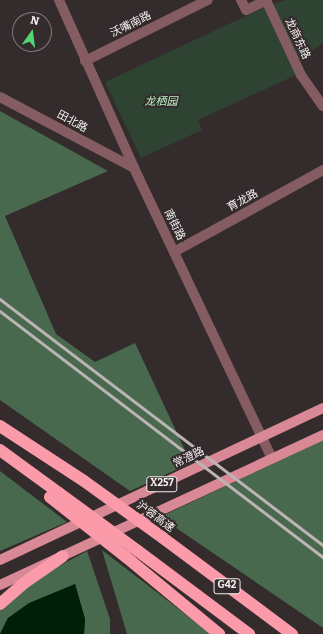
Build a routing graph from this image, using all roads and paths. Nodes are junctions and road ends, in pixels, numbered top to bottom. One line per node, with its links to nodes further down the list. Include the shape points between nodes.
1 (59, 0): 5 (street, 南街路)
2 (208, 0): 5 (street, 沃嘴南路)
3 (241, 0): 4 (street, via 246,10)
4 (266, 0): 7 (street, 龙商东路, via 301,75)
5 (86, 61): 8 (street, 南街路)
6 (0, 97): 8 (street, 田北路)
7 (323, 106)
8 (134, 168): 10 (street, 南街路)
9 (323, 170): 10 (street, 育龙路)
10 (174, 252): 14 (street, 南街路)
11 (323, 408): 14 (main road, 常澄路 / X257)
12 (0, 426): 22 (highway, 沪蓉高速 / G42, bridge, via 84,481)
13 (323, 435): 17 (main road, X257)
14 (261, 437): 17 (street, 南街路); 20 (main road, 常澄路 / X257)
15 (0, 450): 18 (highway, G42)
16 (0, 457): 18 (highway)
17 (272, 458): 19 (main road, X257)
18 (55, 495): 24 (highway, bridge); 25 (highway, G42, bridge, via 138,551)
19 (63, 556): 21 (main road, X257); 23 (highway, via 24,583)
20 (0, 560)
21 (0, 585)
22 (239, 594): 26 (highway, 沪蓉高速 / G42); 27 (highway)
23 (0, 604)
24 (219, 634)
25 (249, 634)
26 (292, 634)
27 (296, 634)

